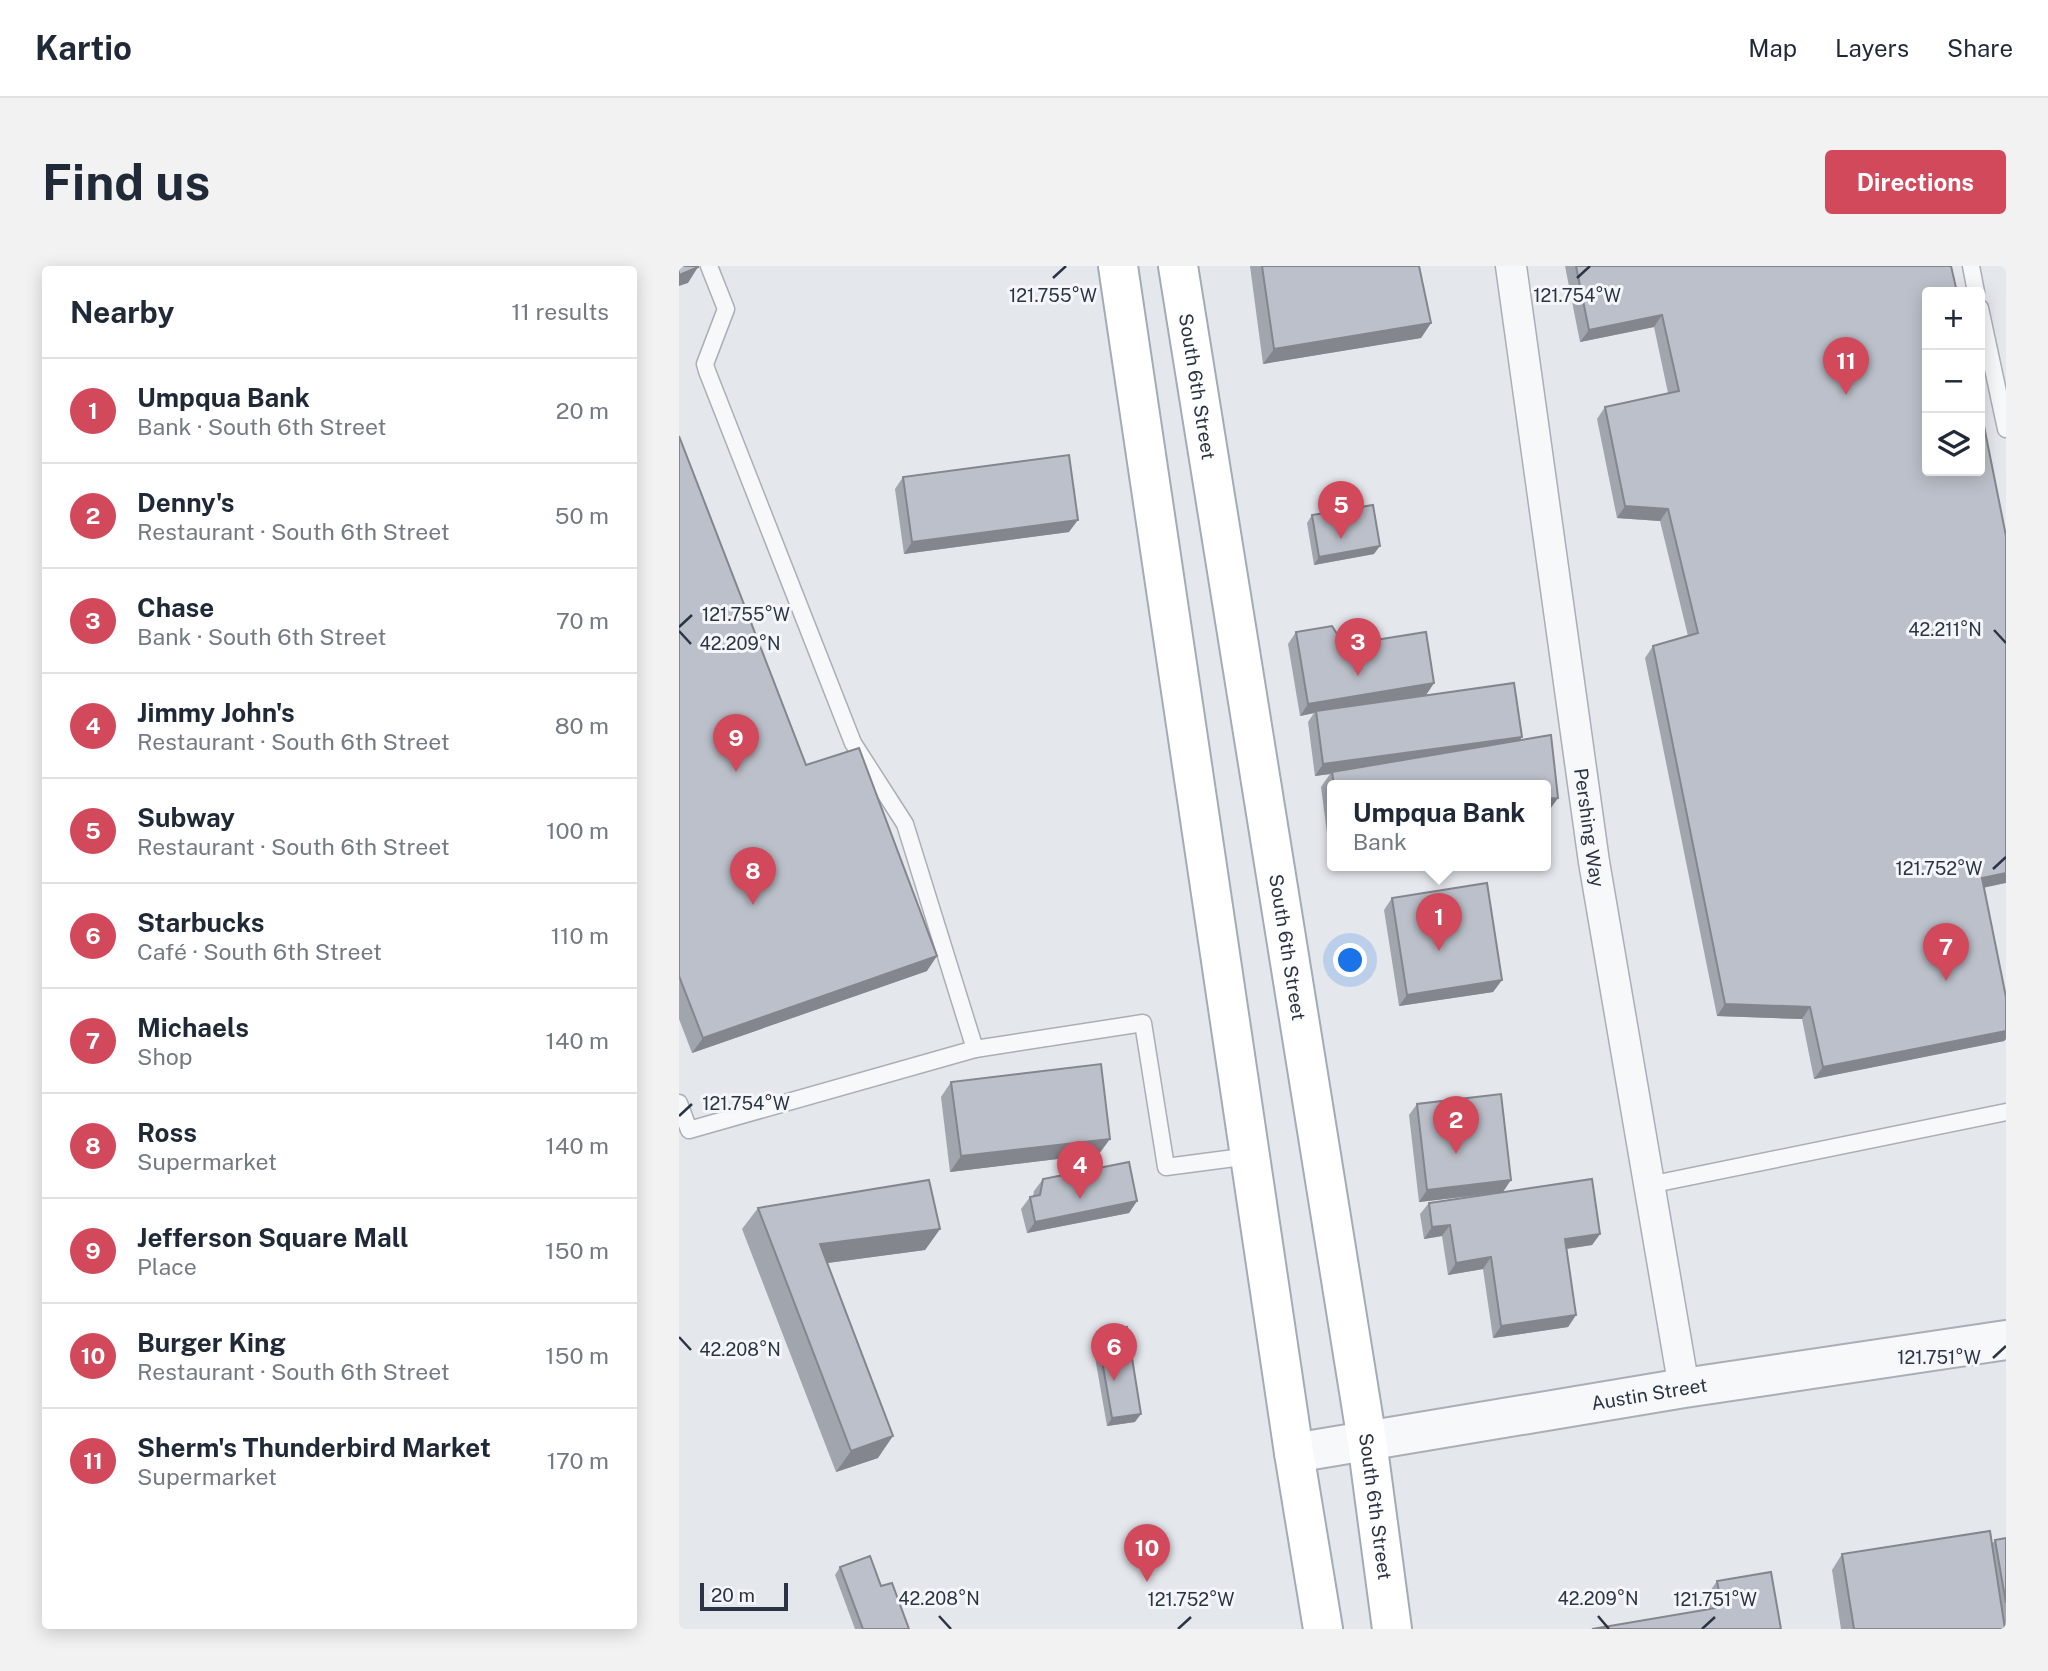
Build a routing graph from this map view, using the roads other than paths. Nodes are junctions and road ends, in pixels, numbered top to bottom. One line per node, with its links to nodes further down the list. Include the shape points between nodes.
1 (709, 266): 9 (lane, via 726,309 705,364 707,371 853,743 905,824)
2 (1118, 266): 12 (main road)
3 (1178, 266): 16 (main road, South 6th Street)
4 (1511, 266): 13 (street, Pershing Way, via 1594,862)
5 (1971, 266): 6 (lane)
6 (1975, 287)
7 (1985, 331): 8 (lane)
8 (2006, 429)
9 (975, 1049): 10 (lane, via 689,1130); 12 (lane, via 1143,1023 1166,1167)
10 (679, 1103)
11 (2006, 1112): 13 (lane)
12 (1250, 1156): 17 (main road)
13 (1649, 1185): 15 (street, Pershing Way)
14 (2006, 1340): 15 (street, Austin Street)
15 (1684, 1388): 16 (street, Austin Street)
16 (1367, 1441): 17 (street, Austin Street); 19 (main road, South 6th Street)
17 (1294, 1453): 18 (main road)
18 (1323, 1629)
19 (1392, 1629)

